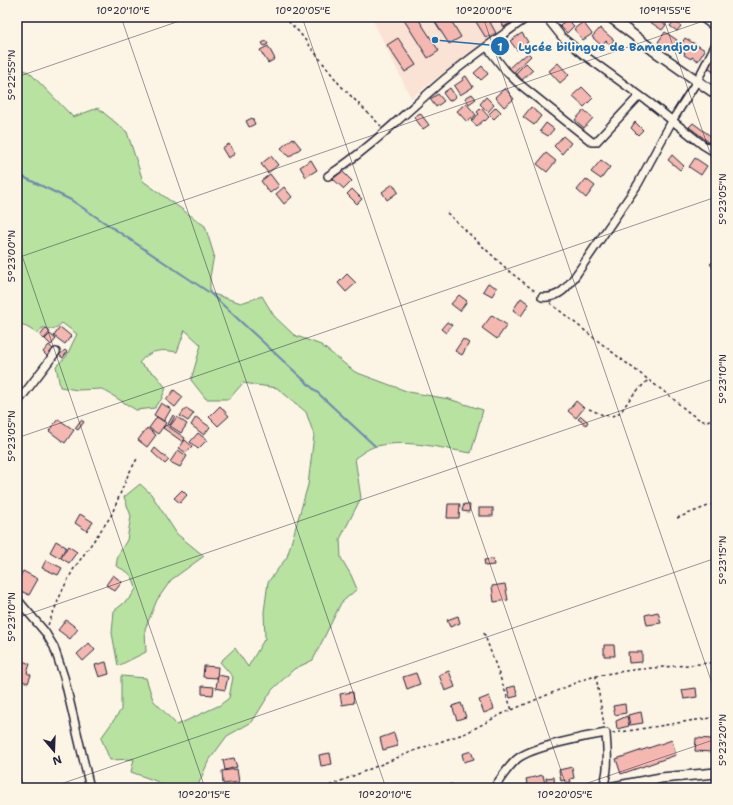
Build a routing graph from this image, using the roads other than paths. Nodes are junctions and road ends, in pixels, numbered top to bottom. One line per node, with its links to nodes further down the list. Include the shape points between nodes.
1 (528, 17): 7 (street)
2 (546, 17): 10 (street, via 562,37)
3 (610, 17): 8 (main road)
4 (701, 17): 5 (street)
5 (716, 28)
6 (716, 44): 8 (street)
7 (487, 47): 10 (street, via 517,82 592,142 596,142); 13 (street, via 442,82 387,132)
8 (697, 81): 9 (main road); 11 (street)
9 (716, 94)
10 (639, 96): 11 (street)
11 (672, 121): 12 (street); 14 (street, via 638,184 568,286 550,298)
12 (716, 153)
13 (328, 176)
14 (542, 297)
15 (56, 352): 16 (street)
16 (17, 403)
17 (17, 600): 19 (street, via 45,632 54,647 64,677)
18 (716, 773): 22 (main road, via 661,778)
19 (90, 788)
20 (494, 788): 21 (street, via 518,758 529,752 606,733 608,760 606,780)
21 (602, 788)
22 (608, 788)

